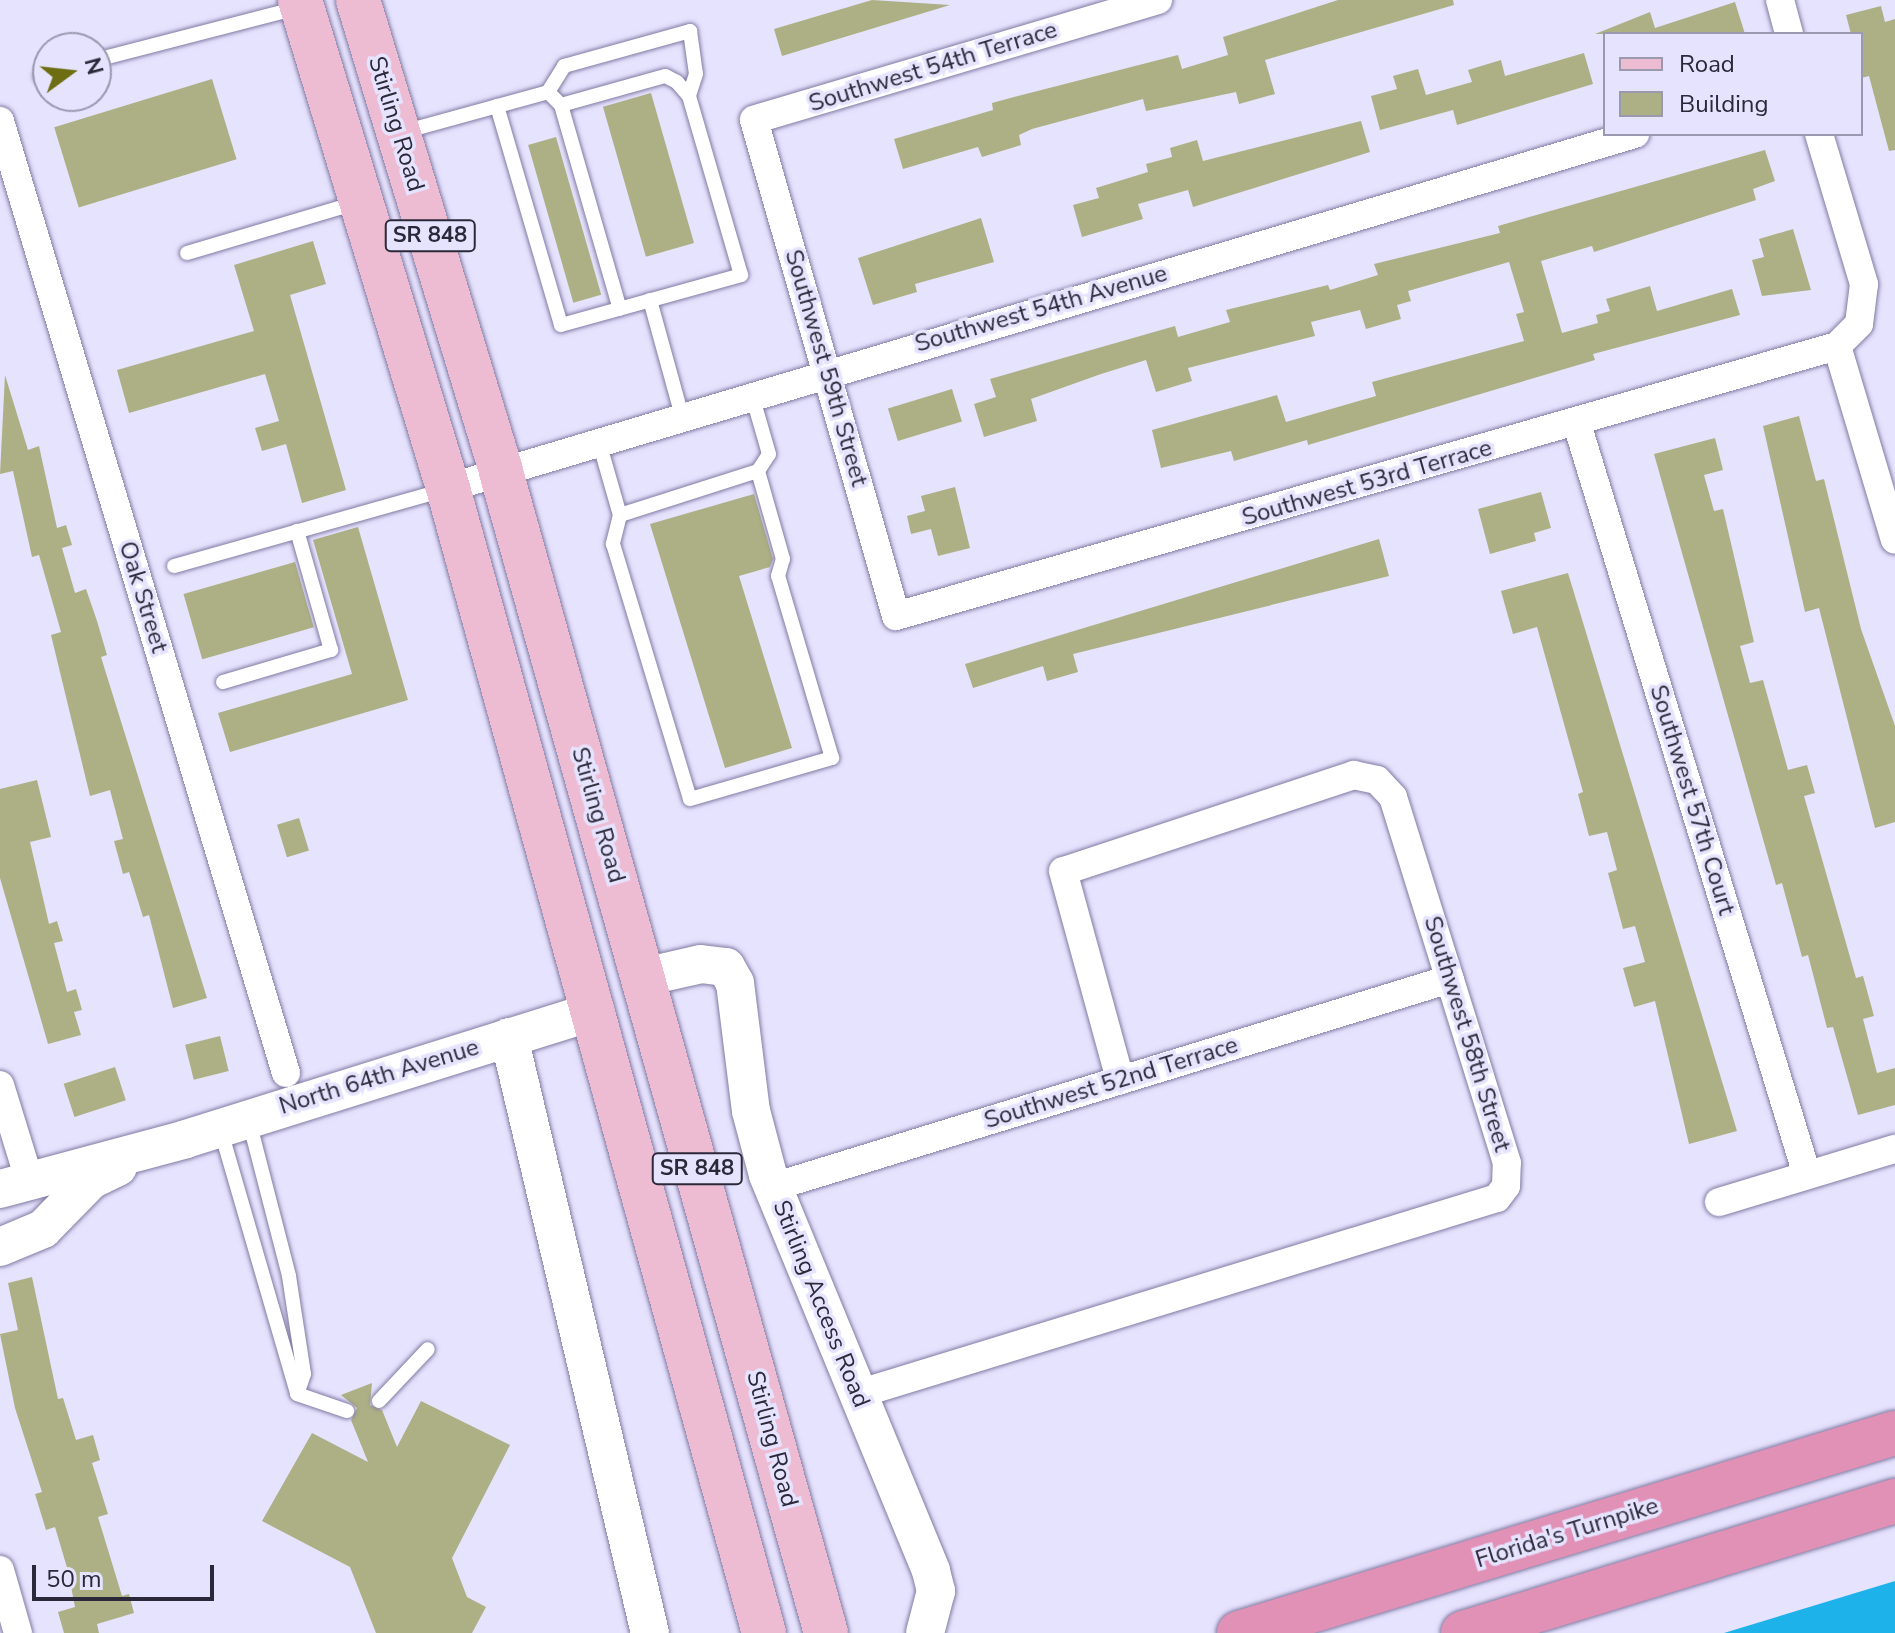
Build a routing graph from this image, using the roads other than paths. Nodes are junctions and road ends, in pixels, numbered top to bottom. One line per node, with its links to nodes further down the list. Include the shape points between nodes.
1 (358, 0): 13 (main road, Stirling Road / SR 848)
2 (1158, 0): 11 (street, Southwest 54th Terrace)
3 (1780, 0): 5 (street)
4 (301, 4): 6 (lane); 16 (main road, SR 848)
5 (1788, 32)
6 (112, 56)
7 (548, 92): 8 (lane, via 564,66 690,31 696,53); 9 (lane); 10 (lane)
8 (689, 96): 9 (lane, via 665,76); 18 (lane, via 741,275)
9 (561, 105): 19 (lane)
10 (497, 106): 13 (lane); 19 (lane, via 561,325)
11 (754, 120): 21 (street, Southwest 59th Street)
12 (0, 121): 39 (street, Oak Street)
13 (399, 133): 27 (main road, Stirling Road / SR 848)
14 (1628, 136): 21 (street, Southwest 54th Avenue)
15 (1820, 136): 20 (street, via 1864,284 1859,324)
16 (361, 202): 17 (lane); 28 (main road, SR 848)
17 (187, 253)
18 (650, 300): 19 (lane); 23 (lane)
19 (620, 309)
20 (1837, 346): 24 (street, Southwest 53rd Terrace); 31 (street)
21 (828, 371): 22 (street, Southwest 54th Avenue); 33 (street, Southwest 59th Street)
22 (752, 395): 23 (street, Southwest 54th Avenue); 26 (lane, via 769,454)
23 (682, 416): 25 (street, Southwest 54th Avenue)
24 (1577, 424): 33 (street, Southwest 53rd Terrace); 46 (street, Southwest 57th Court)
25 (599, 442): 27 (street, Southwest 54th Avenue); 29 (lane)
26 (758, 471): 29 (lane); 29 (lane, via 783,559 778,576 832,758 690,799 613,544)
27 (501, 472): 28 (street, Southwest 54th Avenue); 35 (main road, Stirling Road / SR 848)
28 (448, 488): 30 (lane); 37 (main road, SR 848)
29 (620, 515)
30 (297, 531): 32 (lane); 34 (lane, via 331,650)
31 (1895, 540)
32 (174, 566)
33 (896, 616)
34 (223, 682)
35 (644, 977): 47 (street, Stirling Access Road, via 701,964 726,967 735,983 751,1111); 60 (main road, Stirling Road / SR 848)
36 (1450, 979): 40 (street, Southwest 52nd Terrace); 40 (street, Southwest 58th Street, via 1393,797 1377,780 1354,775 1063,871); 54 (street, Southwest 58th Street, via 1507,1163 1506,1186 1497,1198)
37 (595, 1011): 38 (street, North 64th Avenue); 61 (main road, SR 848)
38 (509, 1037): 42 (street, North 64th Avenue); 63 (street)
39 (286, 1073)
40 (1120, 1080): 47 (street, Southwest 52nd Terrace)
41 (0, 1085): 45 (street)
42 (235, 1124): 43 (street, North 64th Avenue); 49 (lane); 50 (lane)
43 (164, 1144): 45 (street, North 64th Avenue); 51 (street, North 64th Avenue, via 91,1180 43,1229)
44 (1895, 1149): 46 (street)
45 (12, 1173)
46 (1807, 1175): 48 (street)
47 (773, 1187): 54 (street, Stirling Access Road)
48 (1719, 1202)
49 (277, 1217): 50 (lane); 53 (lane, via 304,1374)
50 (249, 1226): 53 (lane)
51 (0, 1247)
52 (428, 1349): 55 (lane)
53 (297, 1394): 56 (lane)
54 (858, 1394): 64 (street, Stirling Access Road, via 931,1571 936,1591)
55 (379, 1401)
56 (347, 1411)
57 (1895, 1433): 65 (highway, Florida's Turnpike)
58 (1895, 1501): 66 (highway)
59 (0, 1570): 62 (street)
60 (822, 1618)
61 (761, 1624)
62 (18, 1633)
63 (650, 1633)
64 (925, 1633)
65 (1239, 1633)
66 (1463, 1633)

